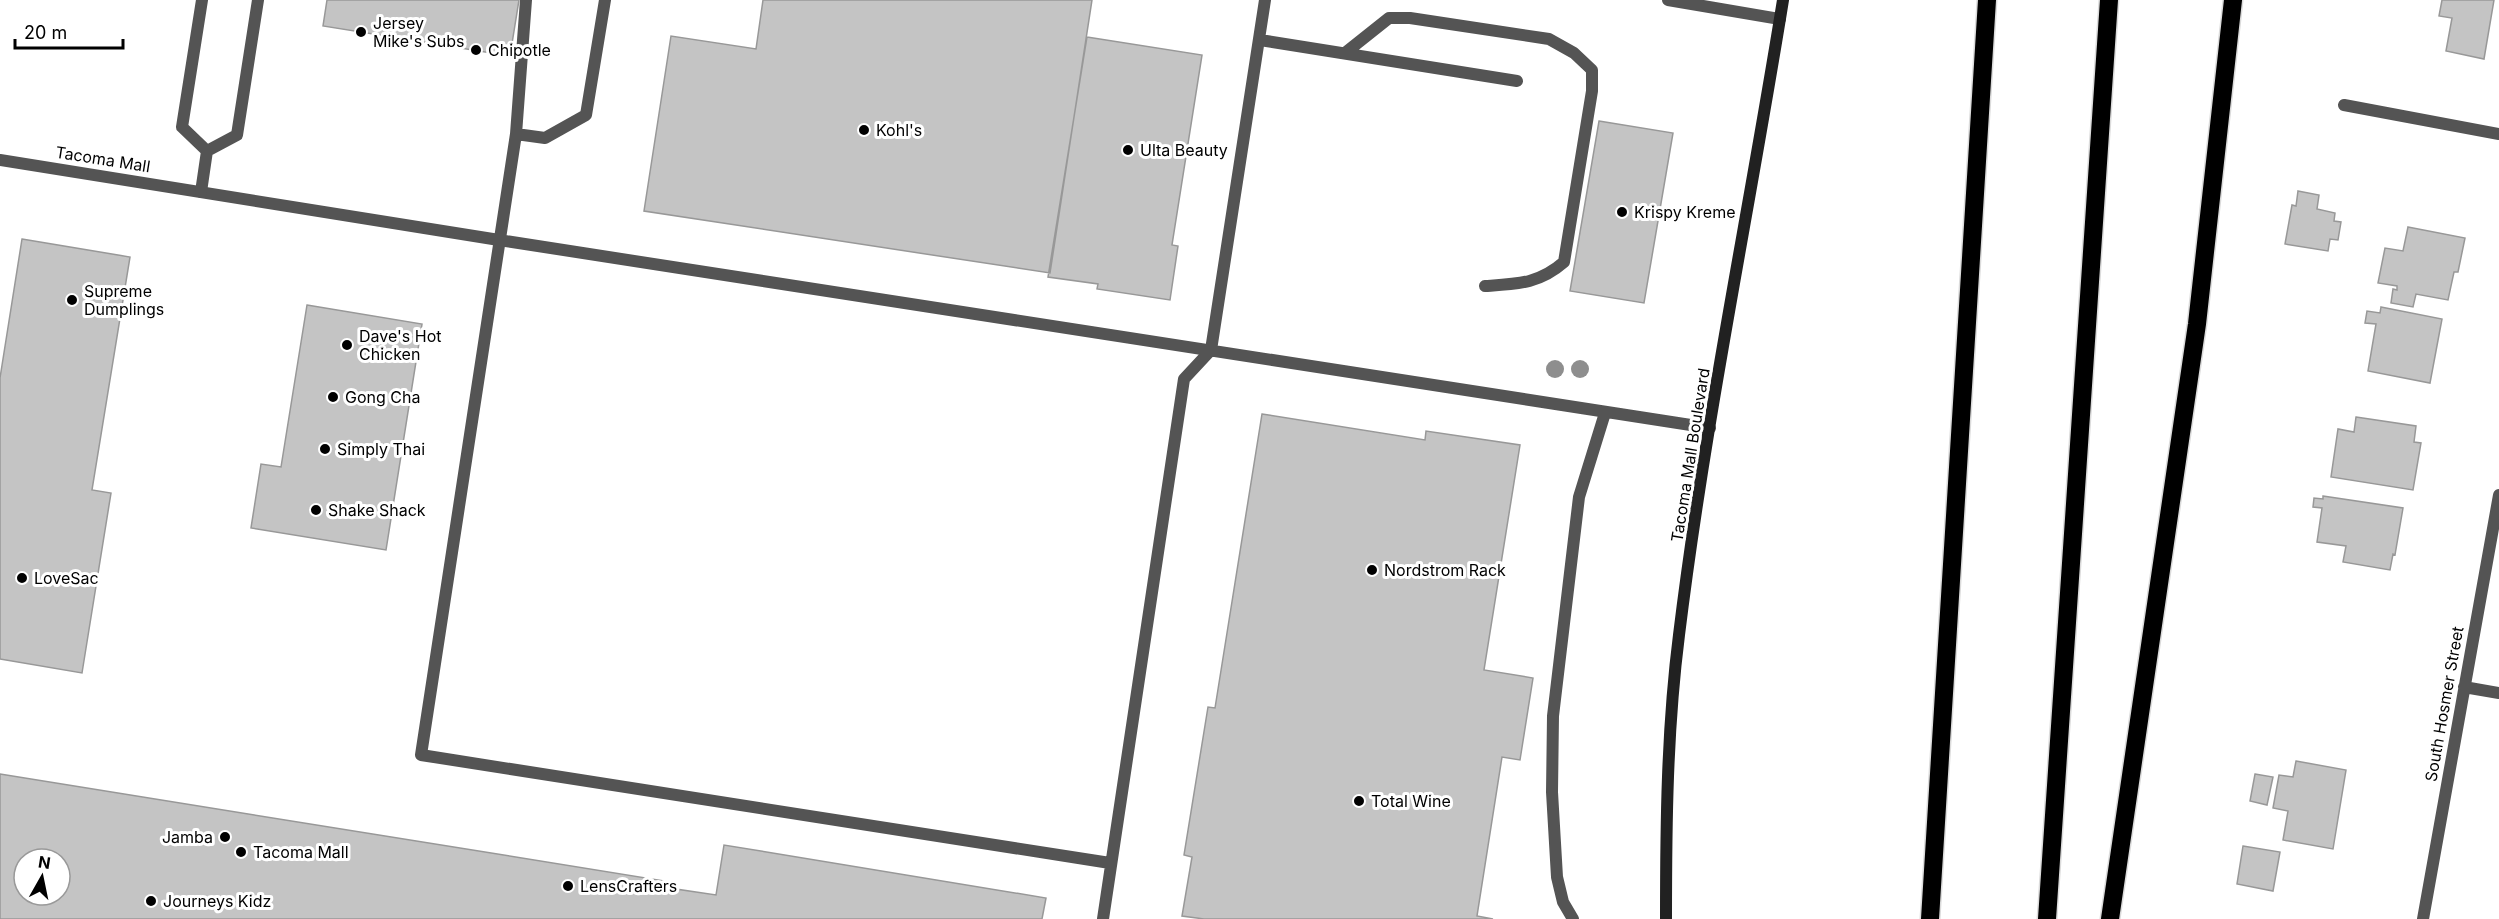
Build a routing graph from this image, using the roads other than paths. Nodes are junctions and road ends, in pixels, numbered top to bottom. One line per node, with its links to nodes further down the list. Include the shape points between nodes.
1 (202, 0): 18 (street, via 182,127)
2 (258, 0): 18 (street, via 237,135)
3 (526, 0): 16 (street)
4 (605, 0): 16 (street, via 586,115 545,138)
5 (1265, 0): 12 (street)
6 (1668, 0): 11 (street)
7 (1783, 0): 11 (street, Tacoma Mall Boulevard)
8 (1987, 0): 33 (highway)
9 (2109, 0): 34 (highway)
10 (2233, 0): 35 (highway, via 2197,324)
11 (1780, 19): 25 (street, Tacoma Mall Boulevard)
12 (1260, 40): 13 (street); 23 (street)
13 (1345, 53): 14 (street); 22 (street, via 1389,18 1410,18 1549,39 1592,70 1592,91 1564,262 1552,273 1528,283)
14 (1517, 81)
15 (2344, 105): 17 (street)
16 (516, 134): 21 (street)
17 (2499, 134)
18 (207, 151): 20 (street)
19 (0, 160): 20 (street, Tacoma Mall)
20 (201, 192): 21 (street, Tacoma Mall)
21 (499, 240): 23 (street, Tacoma Mall); 29 (street, via 421,755)
22 (1485, 286)
23 (1211, 350): 24 (street, Tacoma Mall); 29 (street, via 1184,379)
24 (1605, 412): 25 (street, Tacoma Mall); 31 (street, via 1579,497 1553,716 1557,877 1563,902)
25 (1710, 428): 32 (street, Tacoma Mall Boulevard, via 1679,636 1668,774)
26 (2499, 495): 27 (street, South Hosmer Street)
27 (2464, 687): 28 (street); 36 (street, South Hosmer Street)
28 (2499, 693)
29 (1110, 863): 30 (street)
30 (1102, 919)
31 (1573, 919)
32 (1666, 919)
33 (1930, 919)
34 (2047, 919)
35 (2110, 919)
36 (2423, 919)

